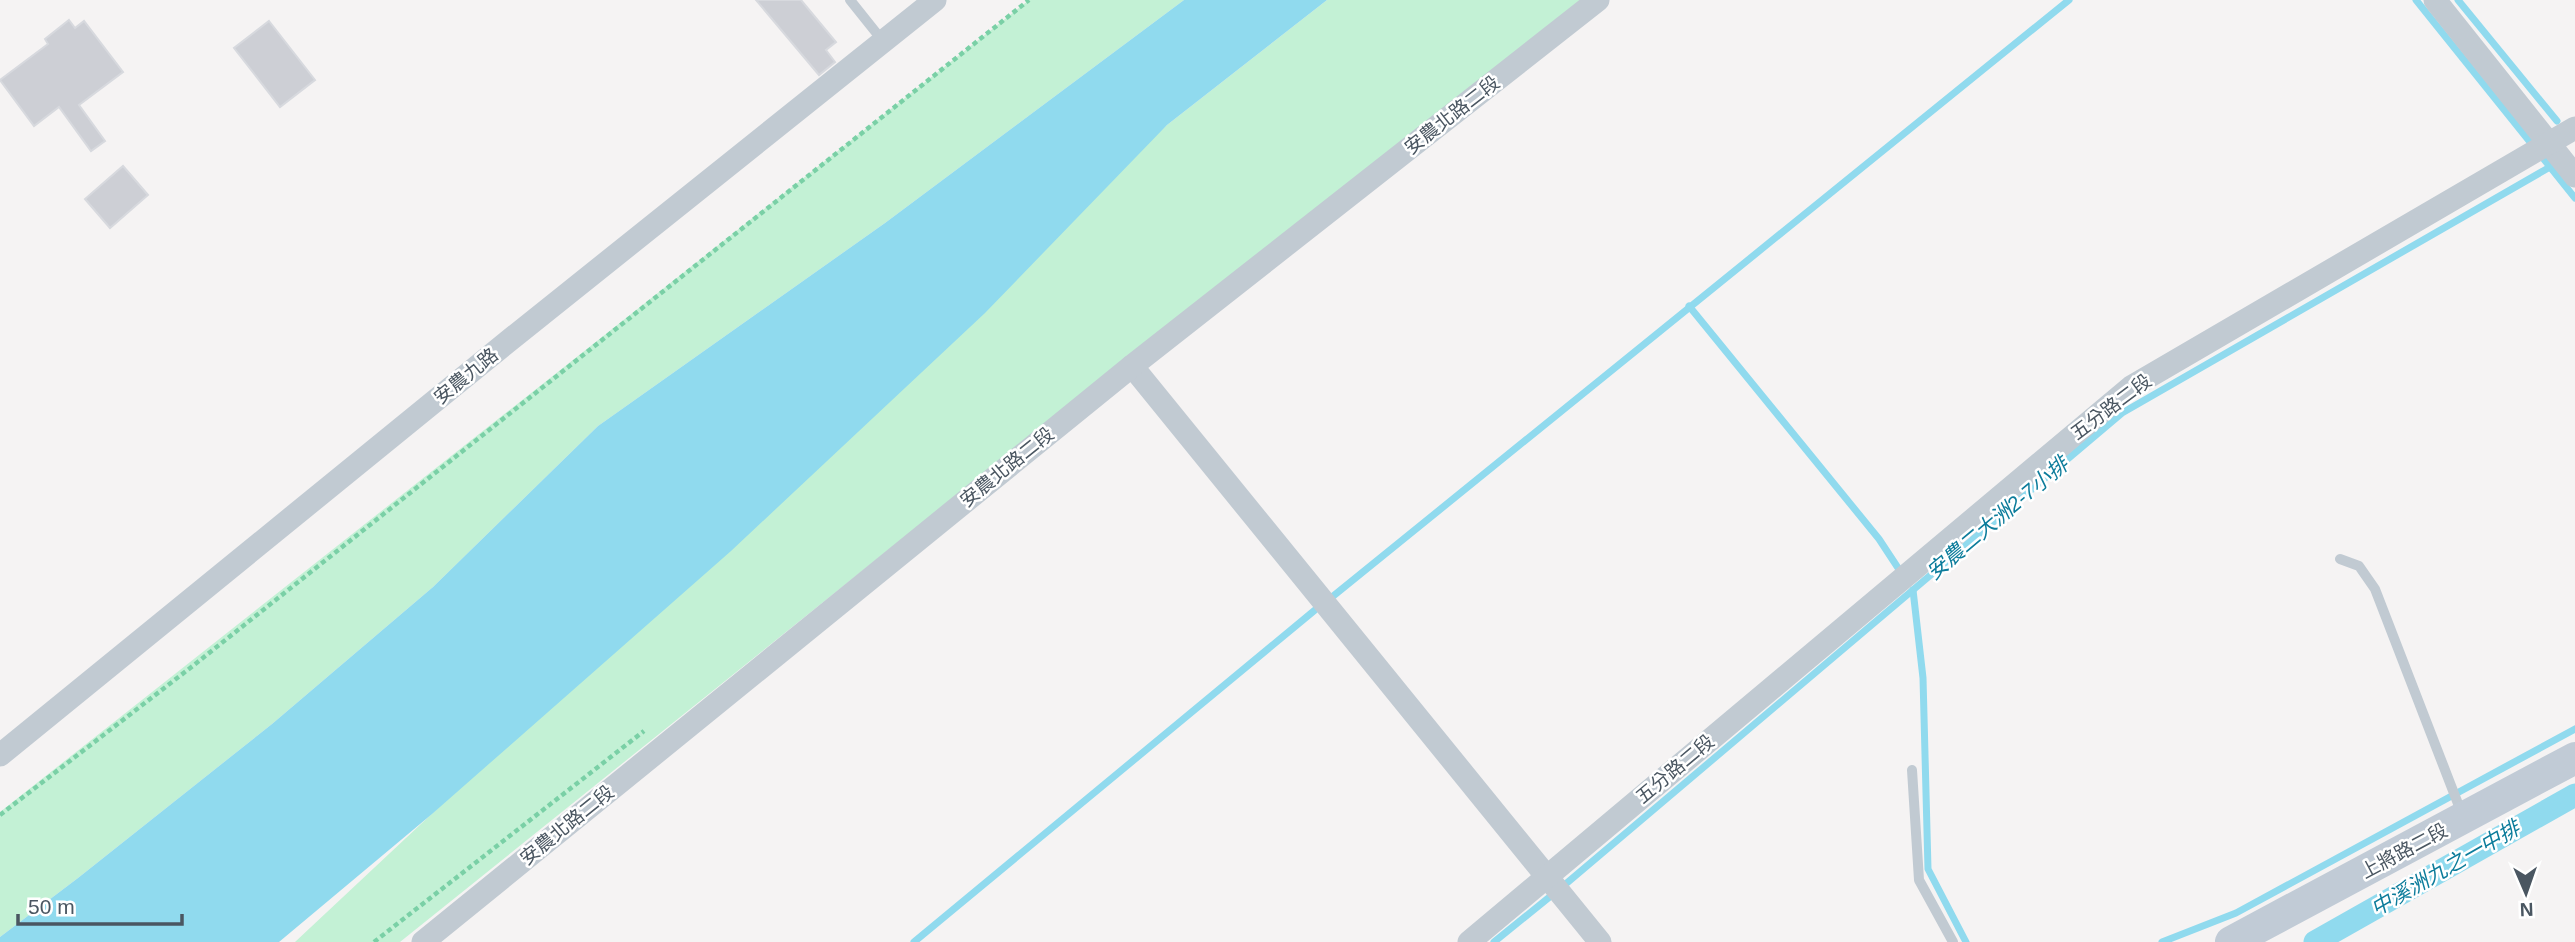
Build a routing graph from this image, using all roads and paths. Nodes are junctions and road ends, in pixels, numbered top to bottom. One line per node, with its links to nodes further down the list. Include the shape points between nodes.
1 (850, 0): 6 (lane)
2 (934, 0): 6 (street, 安農九路)
3 (1029, 0): 15 (path)
4 (1598, 0): 10 (street, 安農北路二段)
5 (2435, 0): 8 (street)
6 (881, 40): 12 (street, 安農九路)
7 (2575, 128): 8 (street, 五分路二段)
8 (2549, 143): 9 (street); 17 (street, 五分路二段, via 2131,387)
9 (2575, 176)
10 (1132, 366): 17 (street); 18 (street, 安農北路二段)
11 (2340, 559): 16 (lane, via 2359,566 2375,589)
12 (0, 755)
13 (2575, 758): 16 (main road, 上將路二段)
14 (1912, 771): 21 (lane, via 1919,880)
15 (0, 815)
16 (2464, 819): 22 (main road, 上將路二段)
17 (1548, 876): 19 (street, 五分路二段); 20 (street)
18 (423, 942)
19 (1469, 942)
20 (1600, 942)
21 (1952, 942)
22 (2231, 942)

